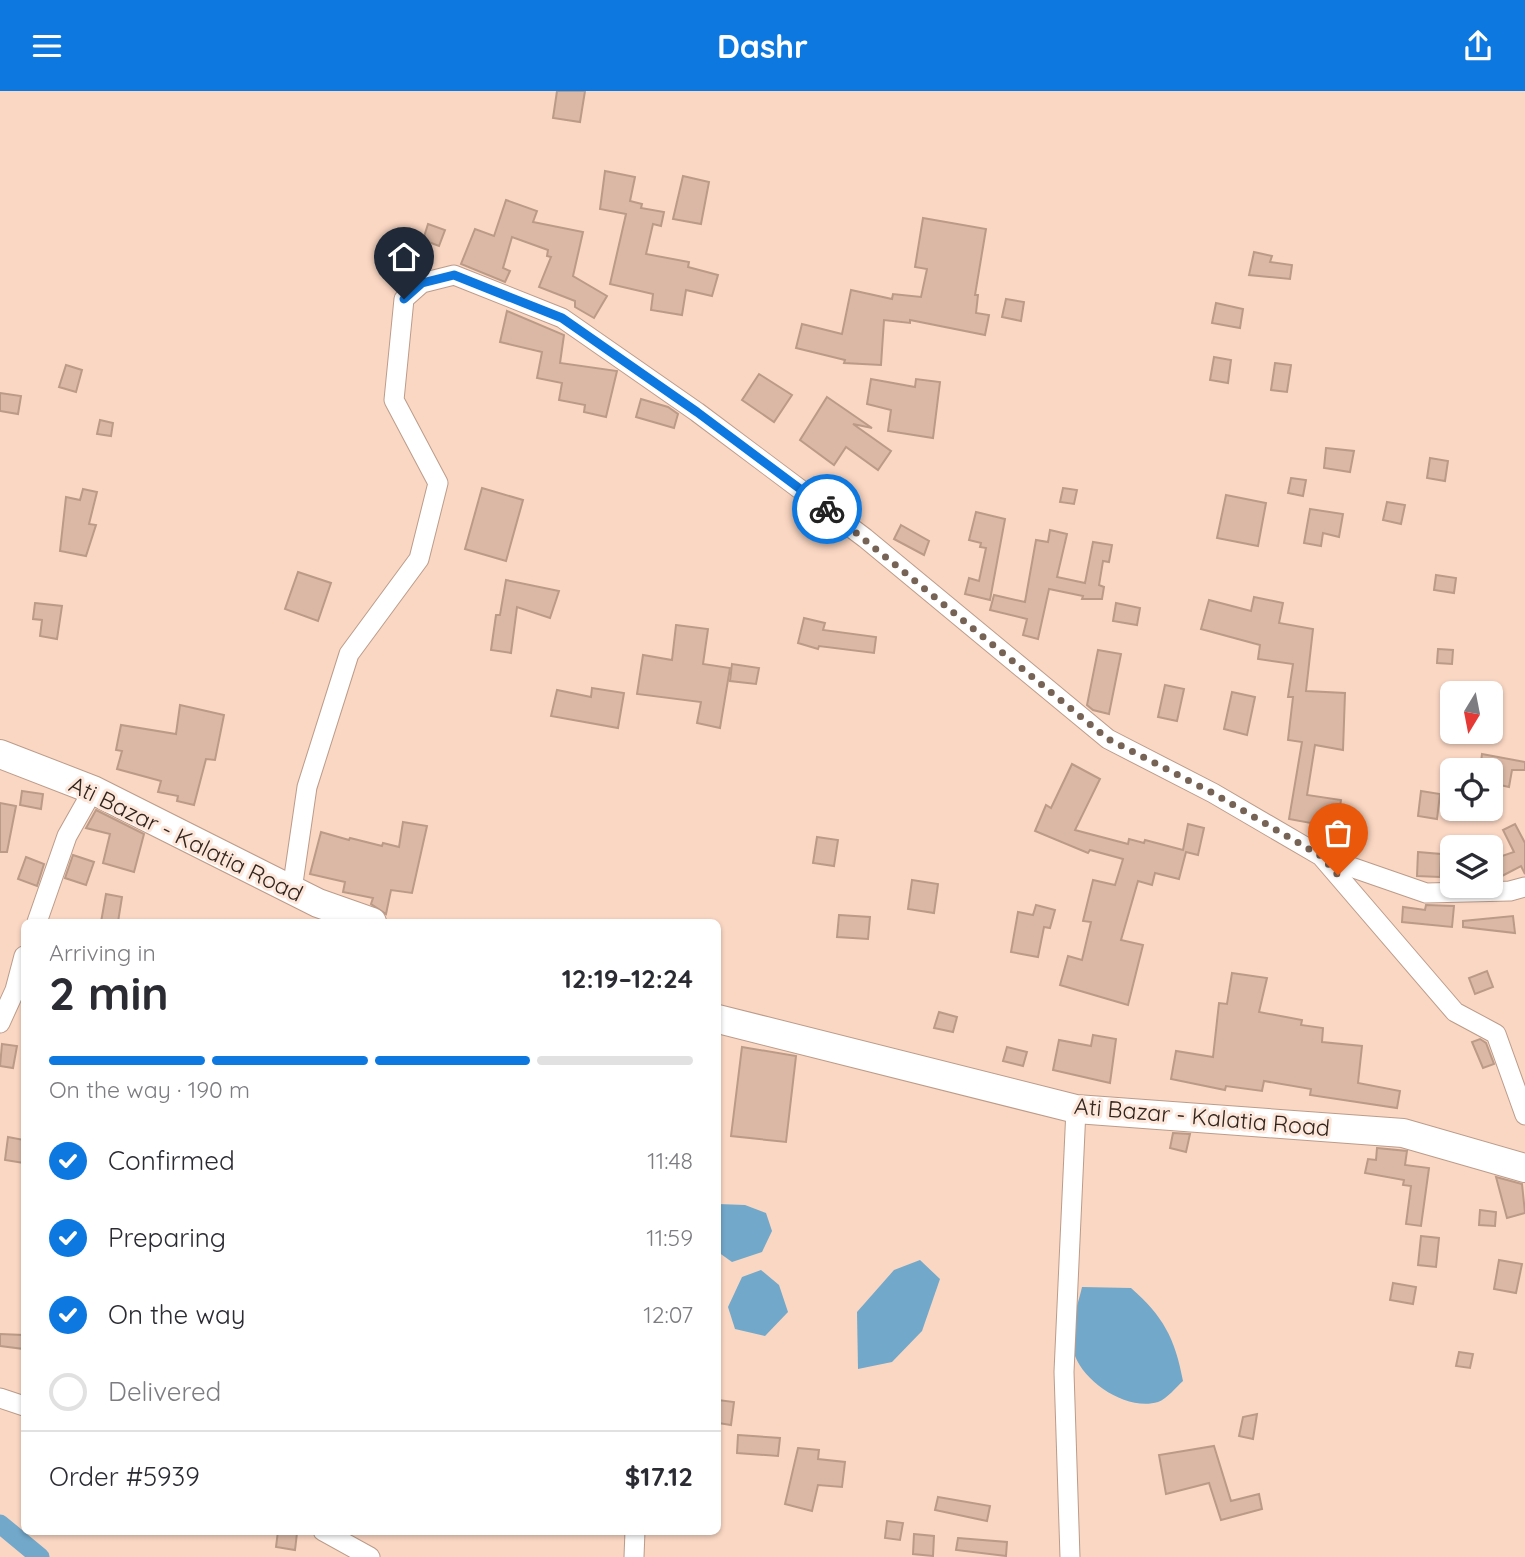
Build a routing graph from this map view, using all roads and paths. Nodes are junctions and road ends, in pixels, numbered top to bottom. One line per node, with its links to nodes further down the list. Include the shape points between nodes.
1 (0, 754): 2 (main road, Ati Bazar - Kalatia Road)
2 (93, 790): 5 (main road, Ati Bazar - Kalatia Road); 6 (street, via 67,836)
3 (1321, 856): 4 (street, via 1426,893); 5 (street, via 1108,739 866,538 562,318 454,275 422,283 404,299 394,400 438,483 419,559 349,654 307,787); 12 (street, via 1455,1012 1496,1034)
4 (1525, 887)
5 (292, 890): 7 (main road, Ati Bazar - Kalatia Road)
6 (38, 919)
7 (363, 919)
8 (21, 964): 10 (street)
9 (721, 1020): 11 (main road, Ati Bazar - Kalatia Road)
10 (0, 1023)
11 (1076, 1109): 13 (main road, Ati Bazar - Kalatia Road, via 1403,1133); 20 (street, via 1064,1372)
12 (1525, 1115)
13 (1525, 1168)
14 (0, 1398): 15 (street)
15 (21, 1405)
16 (330, 1535): 18 (street)
17 (635, 1535): 19 (street)
18 (370, 1557)
19 (634, 1557)
20 (1070, 1557)

